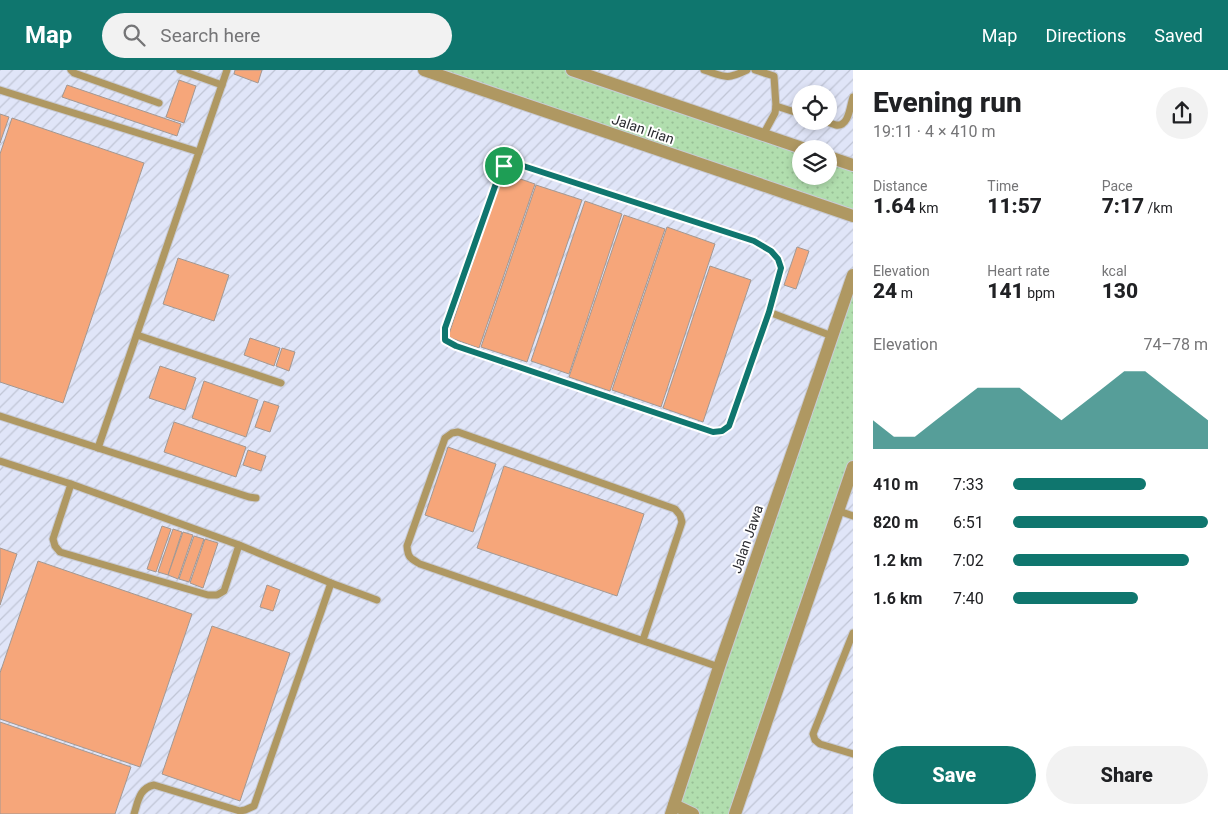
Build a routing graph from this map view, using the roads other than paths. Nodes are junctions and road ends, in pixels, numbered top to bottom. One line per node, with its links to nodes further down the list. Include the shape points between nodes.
1 (71, 70): 13 (lane)
2 (180, 70): 10 (lane)
3 (227, 70): 10 (lane)
4 (424, 70): 22 (street, Jalan Irian)
5 (572, 70): 17 (street)
6 (704, 70): 7 (lane, via 730,77)
7 (747, 70)
8 (754, 70): 9 (lane)
9 (774, 73): 14 (lane)
10 (222, 85): 19 (lane)
11 (0, 90): 19 (lane)
12 (853, 96): 16 (lane, via 846,121)
13 (159, 103)
14 (776, 106): 15 (lane); 17 (lane)
15 (792, 111)
16 (837, 126)
17 (763, 135): 18 (street)
18 (792, 145)
19 (199, 152): 25 (lane)
20 (837, 160): 21 (street)
21 (853, 165)
22 (853, 216)
23 (853, 275): 26 (street, Jalan Jawa)
24 (769, 312): 24 (lane, via 729,426 713,432 456,346 444,337 500,172 504,166 514,163 754,241 771,251 781,268); 26 (lane)
25 (137, 335): 27 (lane); 29 (lane)
26 (832, 336): 42 (street, Jalan Jawa)
27 (282, 382)
28 (0, 416): 29 (lane)
29 (98, 448): 34 (lane)
30 (0, 460): 32 (lane)
31 (853, 467): 33 (street)
32 (71, 484): 37 (lane); 37 (lane, via 53,539 60,552 217,595 224,591)
33 (849, 491): 35 (street)
34 (256, 498)
35 (839, 511): 36 (lane); 47 (street)
36 (853, 516)
37 (240, 545): 38 (lane)
38 (331, 583): 39 (lane); 45 (lane, via 254,806 240,811 154,785 142,792)
39 (377, 600)
40 (853, 633): 43 (lane, via 813,734 814,740 820,744)
41 (643, 640): 41 (lane, via 410,558 407,546 445,438 458,432 675,509 682,522); 42 (lane)
42 (719, 667): 44 (street, Jalan Jawa)
43 (853, 754)
44 (672, 810): 46 (street)
45 (134, 814)
46 (693, 814)
47 (735, 814)

